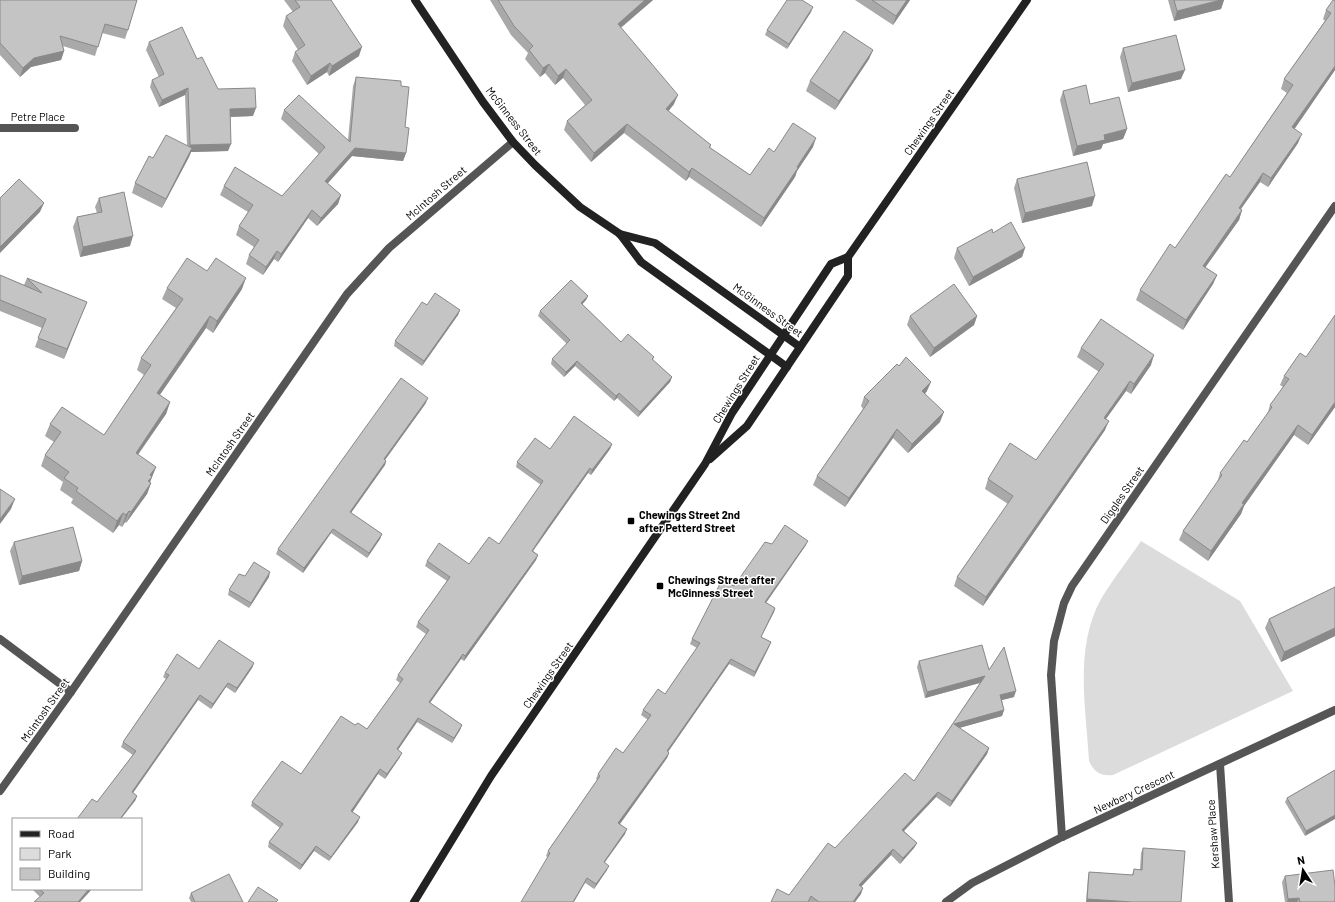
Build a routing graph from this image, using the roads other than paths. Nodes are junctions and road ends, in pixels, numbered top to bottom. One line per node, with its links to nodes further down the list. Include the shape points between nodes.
1 (414, 0): 5 (street, McGinness Street, via 483,102)
2 (1027, 0): 8 (street, Chewings Street)
3 (0, 128): 4 (street, Petre Place)
4 (75, 128)
5 (514, 142): 7 (street, McGinness Street, via 580,207); 15 (street, McIntosh Street, via 389,248 347,294)
6 (1335, 206): 19 (street, Diggles Street, via 1072,586 1064,603 1054,640 1051,675)
7 (620, 234): 9 (street, McGinness Street, via 655,243); 11 (street, McGinness Street, via 641,262)
8 (848, 257): 9 (street, Chewings Street, via 831,264); 10 (street, Chewings Street, via 848,276)
9 (784, 335): 10 (street, McGinness Street); 11 (street, Chewings Street)
10 (800, 347): 12 (street, Chewings Street)
11 (771, 355): 12 (street, McGinness Street); 13 (street, Chewings Street, via 732,413)
12 (787, 366): 13 (street, Chewings Street, via 747,426)
13 (705, 464): 20 (street, Chewings Street, via 491,776)
14 (0, 639): 15 (street)
15 (71, 692): 18 (street, McIntosh Street)
16 (1335, 710): 17 (street, Newbery Crescent)
17 (1220, 764): 19 (street, Newbery Crescent); 22 (street, Kershaw Place)
18 (0, 791)
19 (1062, 837): 21 (street, Newbery Crescent, via 972,883)
20 (414, 902)
21 (946, 902)
22 (1229, 902)

